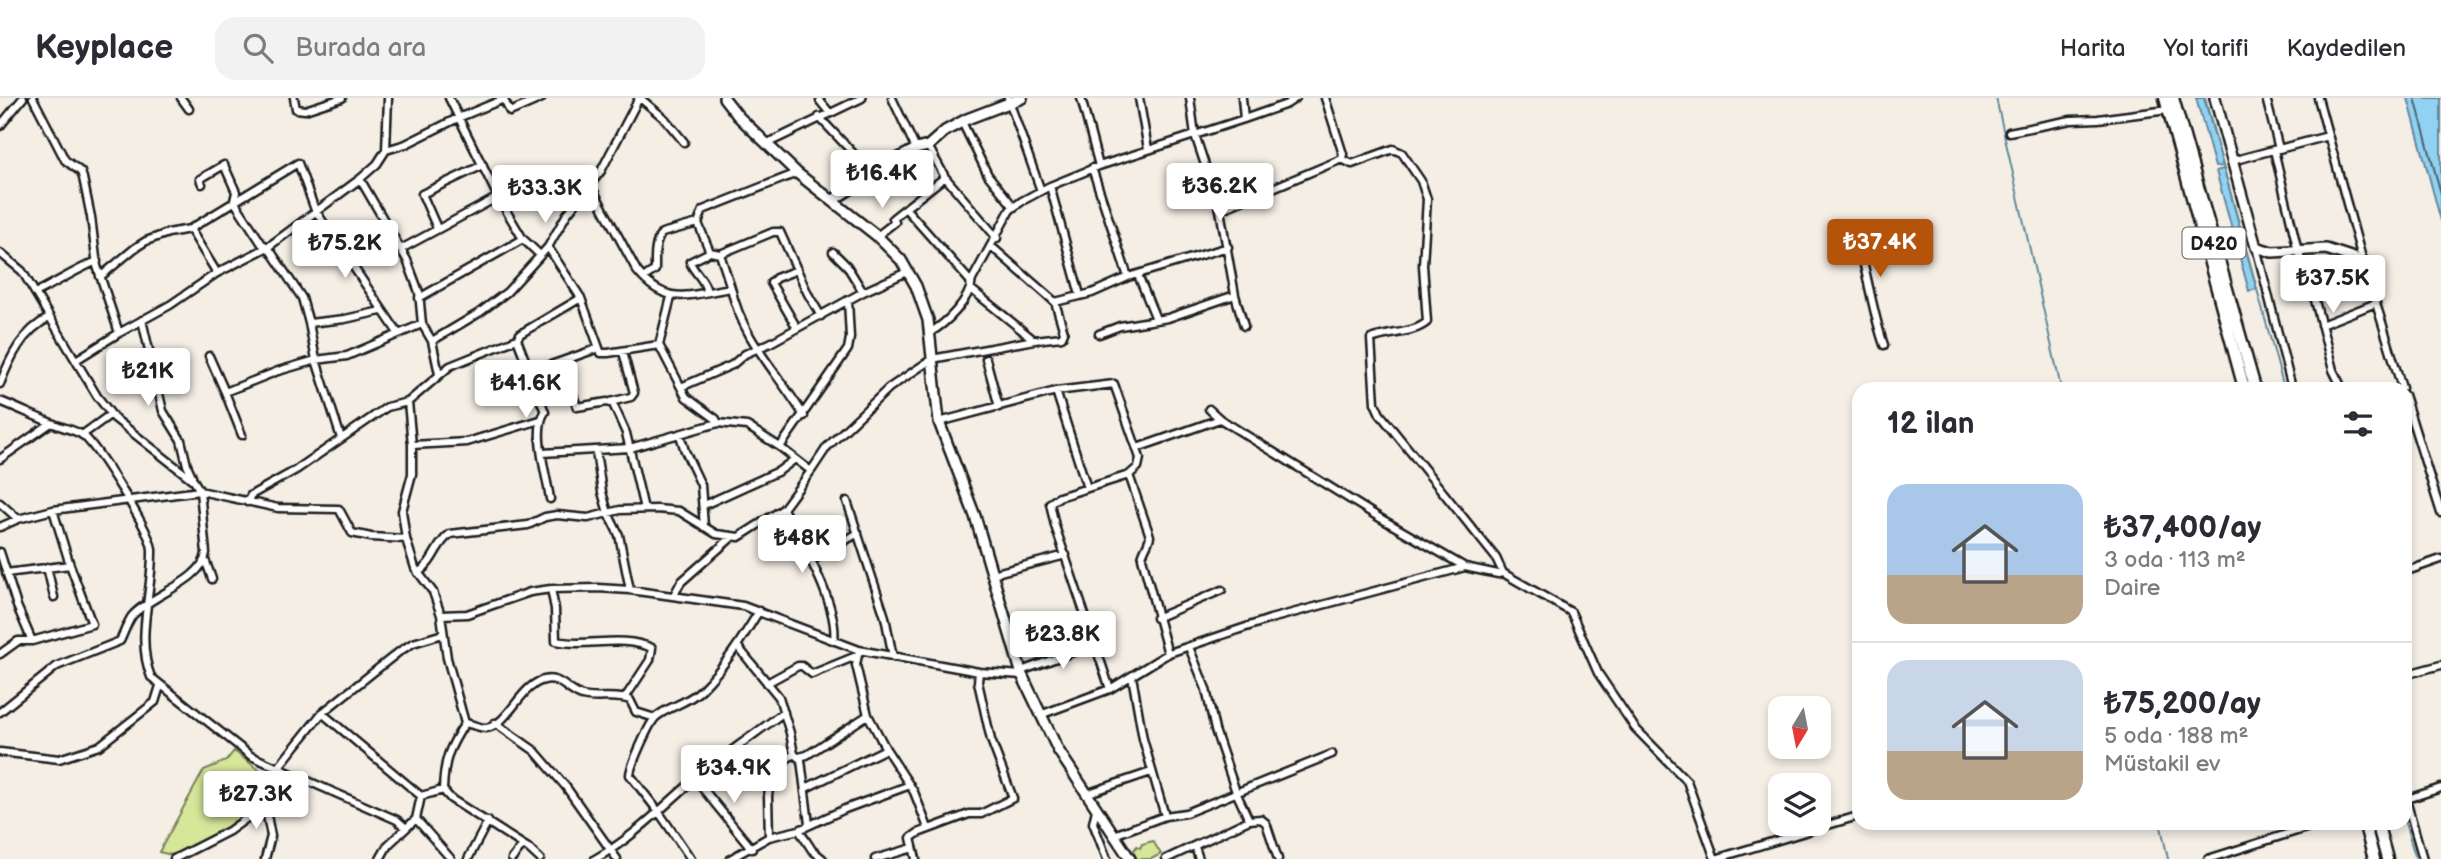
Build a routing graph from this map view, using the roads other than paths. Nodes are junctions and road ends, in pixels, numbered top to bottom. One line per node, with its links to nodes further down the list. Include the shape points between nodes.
1 (23, 98): 36 (street)
2 (33, 98): 85 (street, via 65,160 83,178)
3 (181, 98): 29 (street)
4 (294, 98): 5 (street, via 296,109 305,110)
5 (342, 98)
6 (388, 98): 46 (street)
7 (449, 98): 33 (street)
8 (542, 98): 23 (street, via 510,112)
9 (724, 98): 41 (street)
10 (862, 98): 27 (street)
11 (892, 98): 43 (street)
12 (1022, 98): 28 (street)
13 (1081, 98): 51 (street)
14 (1139, 98): 44 (street)
15 (1190, 98): 38 (street)
16 (1242, 98): 34 (street)
17 (1325, 98): 48 (street)
18 (2165, 98): 30 (main road, D420)
19 (2174, 98): 138 (main road, D420)
20 (2217, 98): 49 (street)
21 (2266, 98): 45 (street)
22 (2318, 98): 39 (street)
23 (504, 99): 33 (street)
24 (637, 99): 40 (street, via 665,119); 56 (street, via 616,146)
25 (1298, 99): 34 (street)
26 (820, 101): 31 (street)
27 (850, 101): 31 (street)
28 (1008, 101): 35 (street); 58 (street)
29 (189, 109)
30 (2168, 110): 37 (street); 137 (main road, D420)
31 (829, 112): 32 (street)
32 (819, 117): 41 (street); 47 (street)
33 (458, 118): 46 (street); 50 (street)
34 (1244, 119): 38 (street)
35 (962, 122): 42 (street); 62 (street, via 988,174)
36 (0, 126)
37 (2009, 132)
38 (1195, 135): 44 (street); 65 (street)
39 (2328, 136): 45 (street); 86 (street)
40 (684, 142)
41 (766, 144): 52 (street)
42 (928, 146): 43 (street); 53 (street)
43 (916, 149): 60 (street)
44 (1148, 149): 51 (street)
45 (2276, 149): 49 (street); 79 (street)
46 (386, 150): 54 (street)
47 (852, 153)
48 (1342, 159): 65 (street); 204 (street, via 1352,164 1393,149 1402,153 1421,181 1427,199 1423,265 1427,322 1420,328 1371,339 1375,403)
49 (2232, 161): 77 (street)
50 (483, 165): 59 (street); 68 (street, via 422,194)
51 (1096, 167): 57 (street); 93 (street)
52 (797, 173): 60 (street); 66 (street, via 703,210)
53 (945, 177): 63 (street); 71 (street)
54 (360, 179): 64 (street); 78 (street)
55 (202, 184): 61 (street, via 200,179 224,165 236,192)
56 (590, 184): 74 (street); 92 (street)
57 (1049, 186): 58 (street); 99 (street)
58 (1041, 191): 62 (street)
59 (498, 197): 68 (street); 72 (street)
60 (833, 200): 70 (street)
61 (234, 201): 64 (street, via 298,163); 69 (street); 73 (street)
62 (1013, 206): 71 (street)
63 (906, 209): 70 (street); 95 (street, via 970,281)
64 (315, 210): 73 (street); 107 (street)
65 (1220, 210): 76 (street)
66 (698, 223): 82 (street); 92 (street, via 662,233 655,270)
67 (1850, 225): 125 (street)
68 (437, 228): 78 (street)
69 (190, 229): 89 (street); 91 (street, via 146,241)
70 (877, 236): 88 (street)
71 (997, 238): 75 (street)
72 (523, 239): 84 (street); 102 (street)
73 (268, 247): 89 (street); 112 (street, via 302,298)
74 (548, 247): 84 (street); 103 (street)
75 (992, 247): 95 (street); 105 (street)
76 (1228, 247): 90 (street); 100 (street)
77 (2256, 247): 79 (street); 139 (street)
78 (401, 249): 102 (street)
79 (2298, 251): 86 (street, via 2326,249); 114 (street)
80 (833, 252): 97 (street)
81 (0, 253): 98 (street, via 22,271)
82 (710, 253): 83 (street); 96 (street, via 690,262)
83 (720, 254): 87 (street, via 780,232); 94 (street)
84 (540, 255): 123 (street, via 508,292)
85 (97, 261): 91 (street); 98 (street)
86 (2363, 261): 106 (street)
87 (797, 270): 108 (street); 116 (street, via 771,282)
88 (907, 272): 97 (street); 119 (street, via 916,286)
89 (217, 274): 111 (street)
90 (1138, 275): 93 (street); 110 (street)
91 (100, 277): 117 (street)
92 (643, 278): 101 (street)
93 (1129, 278): 99 (street)
94 (731, 288): 96 (street); 127 (street)
95 (971, 289): 119 (street, via 949,319); 122 (street)
96 (707, 292): 101 (street)
97 (863, 292): 104 (street)
98 (35, 293): 109 (street)
99 (1080, 295): 105 (street)
100 (1235, 295): 110 (street); 115 (street)
101 (671, 297): 124 (street)
102 (419, 298): 113 (street)
103 (581, 298): 121 (street); 126 (street)
104 (848, 300): 108 (street); 152 (street, via 848,349)
105 (1055, 302): 122 (street, via 1062,338)
106 (2376, 303): 114 (street); 141 (street)
107 (381, 311): 112 (street); 118 (street)
108 (821, 316): 116 (street)
109 (50, 318): 133 (street); 142 (street, via 38,323 13,351)
110 (1156, 319): 120 (street)
111 (142, 320): 117 (street); 173 (street, via 163,411 181,440)
112 (309, 323): 130 (street)
113 (422, 324): 118 (street); 123 (street)
114 (2321, 324): 140 (street)
115 (1244, 326)
116 (797, 328): 127 (street)
117 (119, 333): 133 (street)
118 (398, 333): 130 (street, via 348,356)
119 (929, 333): 131 (street)
120 (1099, 334)
121 (517, 339): 135 (street); 136 (street)
122 (1034, 340): 131 (street)
123 (432, 341): 136 (street)
124 (659, 345): 128 (street); 143 (street)
125 (1884, 345)
126 (599, 348): 128 (street, via 601,353); 134 (street)
127 (756, 349): 143 (street); 152 (street)
128 (623, 352): 148 (street, via 634,393)
129 (209, 356): 144 (street)
130 (316, 359): 144 (street); 162 (street)
131 (932, 359): 156 (street); 171 (street, via 889,388 827,447)
132 (986, 359): 149 (street)
133 (76, 360): 151 (street)
134 (562, 361): 135 (street); 148 (street, via 576,407)
135 (531, 372): 154 (street, via 545,412)
136 (439, 374): 147 (street)
137 (2243, 382)
138 (2253, 382)
139 (2290, 382)
140 (2339, 382)
141 (2400, 382)
142 (0, 384)
143 (681, 387): 158 (street, via 686,397)
144 (225, 391): 160 (street)
145 (1056, 391): 149 (street); 166 (street, via 1114,384); 174 (street)
146 (0, 401): 157 (street)
147 (408, 402): 162 (street, via 387,407); 163 (street)
148 (610, 402): 164 (street)
149 (999, 407): 156 (street)
150 (1209, 409): 153 (street)
151 (111, 414): 159 (street); 173 (street)
152 (804, 416): 165 (street)
153 (1220, 419): 166 (street); 199 (street)
154 (540, 420): 163 (street, via 467,442); 168 (street)
155 (2412, 421): 186 (street)
156 (939, 422): 205 (street)
157 (51, 423): 159 (street); 169 (street)
158 (718, 423): 161 (street); 165 (street, via 747,426)
159 (82, 435): 177 (street)
160 (242, 435)
161 (680, 435): 164 (street); 181 (street, via 700,481)
162 (341, 438): 179 (street, via 251,495)
163 (412, 445): 192 (street, via 412,474 402,511)
164 (630, 447): 167 (street); 182 (street)
165 (780, 447): 170 (street)
166 (1137, 448): 172 (street, via 1138,467)
167 (596, 451): 168 (street); 185 (street)
168 (542, 453): 176 (street)
169 (0, 459)
170 (795, 459): 171 (street); 181 (street)
171 (811, 471): 183 (street)
172 (1129, 475): 174 (street); 215 (street, via 1150,536 1142,558)
173 (194, 481): 175 (street)
174 (1087, 488): 194 (street, via 1050,503)
175 (200, 491): 177 (street); 179 (street); 197 (street)
176 (550, 499)
177 (128, 501): 184 (street); 212 (street, via 152,546)
178 (847, 501): 190 (street)
179 (247, 502): 192 (street, via 278,508 339,509 352,533)
180 (0, 503): 187 (street)
181 (704, 505): 189 (street)
182 (643, 509): 185 (street); 189 (street, via 679,511)
183 (783, 509): 191 (street, via 744,535); 196 (street)
184 (52, 510): 187 (street); 198 (street)
185 (608, 513): 203 (street, via 588,518 557,515 528,525 453,533); 208 (street, via 619,535)
186 (2441, 513)
187 (18, 519): 188 (street)
188 (0, 527)
189 (704, 527): 191 (street)
190 (858, 533): 196 (street); 225 (street)
191 (731, 538): 210 (street, via 681,582)
192 (406, 539): 203 (street)
193 (0, 552): 202 (street)
194 (1066, 555): 205 (street); 219 (street)
195 (2441, 559): 201 (street)
196 (811, 561): 218 (street, via 834,617)
197 (206, 562): 206 (street); 212 (street)
198 (69, 565): 200 (street); 217 (street, via 92,624)
199 (1465, 566): 204 (street); 221 (street, via 1270,619)
200 (47, 567): 202 (street); 211 (street)
201 (2412, 569)
202 (6, 573): 217 (street)
203 (418, 573): 214 (street, via 433,592)
204 (1503, 573): 300 (street, via 1571,612 1598,673 1635,728 1687,781)
205 (992, 574): 228 (street)
206 (212, 579)
207 (551, 589): 208 (street); 214 (street, via 467,614); 234 (street, via 556,641 652,648 650,660)
208 (630, 590): 210 (street)
209 (1222, 590): 215 (street)
210 (674, 595): 213 (street)
211 (54, 597)
212 (145, 605): 232 (street, via 146,665); 235 (street, via 131,617 120,641 57,666)
213 (759, 611): 218 (street); 220 (street)
214 (441, 615): 216 (street)
215 (1156, 618): 224 (street)
216 (443, 635): 237 (street, via 412,643); 241 (street)
217 (32, 641): 223 (street, via 18,641)
218 (834, 641): 222 (street)
219 (1095, 645): 228 (street); 233 (street)
220 (738, 647): 231 (street); 240 (street, via 688,701)
221 (1189, 647): 224 (street); 254 (street)
222 (857, 653): 225 (street); 231 (street, via 812,674 799,666); 238 (street)
223 (0, 654)
224 (1168, 654): 230 (street)
225 (893, 657): 227 (street)
226 (2441, 665): 229 (street)
227 (979, 671): 228 (street); 269 (street, via 991,740 1013,798 981,814)
228 (1022, 673): 239 (street)
229 (2412, 673)
230 (1132, 676): 233 (street); 248 (street)
231 (767, 684): 236 (street, via 779,697)
232 (160, 686): 244 (street, via 155,702 99,746 59,760); 247 (street, via 251,756)
233 (1110, 689): 239 (street)
234 (625, 698): 240 (street, via 636,712); 242 (street, via 582,696 558,680 545,679 534,684)
235 (0, 712)
236 (784, 712): 246 (street); 249 (street)
237 (322, 713): 247 (street); 256 (street)
238 (868, 715): 243 (street); 246 (street, via 807,755)
239 (1040, 715): 255 (street)
240 (654, 718): 260 (street, via 630,775)
241 (465, 723): 242 (street, via 486,728); 253 (street, via 443,764)
242 (495, 723): 280 (street, via 535,751)
243 (886, 749): 250 (street); 251 (street)
244 (0, 752)
245 (1332, 754): 254 (street)
246 (797, 755): 251 (street); 275 (street, via 772,769)
247 (278, 769): 258 (street); 268 (street)
248 (1152, 772): 255 (street); 261 (street)
249 (695, 779): 260 (street); 279 (street)
250 (910, 785): 267 (street); 269 (street)
251 (806, 788): 267 (street)
252 (2441, 788): 257 (street)
253 (443, 790): 256 (street); 265 (street)
254 (1236, 792): 261 (street, via 1186,814); 264 (street)
255 (1086, 794): 259 (street)
256 (421, 796): 263 (street)
257 (2412, 796)
258 (265, 805): 282 (street, via 229,831); 283 (street, via 271,836)
259 (1096, 810): 274 (street); 295 (street, via 1093,822)
260 (659, 811): 280 (street); 291 (street)
261 (1166, 816): 274 (street)
262 (1852, 818): 300 (street)
263 (416, 819): 268 (street); 285 (street)
264 (1249, 820): 277 (street); 299 (street, via 1266,823)
265 (488, 821): 276 (street); 286 (street)
266 (2412, 822): 304 (street)
267 (809, 824): 270 (street)
268 (405, 827): 284 (street)
269 (928, 828): 278 (street, via 911,838)
270 (799, 830): 275 (street); 281 (street)
271 (2300, 830): 301 (street)
272 (2366, 830): 302 (main road)
273 (2378, 830): 303 (main road)
274 (1114, 835): 296 (street)
275 (769, 837): 279 (street)
276 (523, 845): 287 (street); 288 (street)
277 (1195, 847): 297 (street); 298 (street)
278 (913, 848): 293 (street); 294 (street)
279 (752, 849): 292 (street)
280 (611, 850): 289 (street); 290 (street)
281 (818, 858)
282 (174, 859)
283 (265, 859)
284 (380, 859)
285 (451, 859)
286 (468, 859)
287 (512, 859)
288 (540, 859)
289 (595, 859)
290 (617, 859)
291 (691, 859)
292 (730, 859)
293 (875, 859)
294 (916, 859)
295 (1107, 859)
296 (1130, 859)
297 (1166, 859)
298 (1199, 859)
299 (1278, 859)
300 (1715, 859)
301 (2208, 859)
302 (2374, 859)
303 (2387, 859)
304 (2423, 859)

